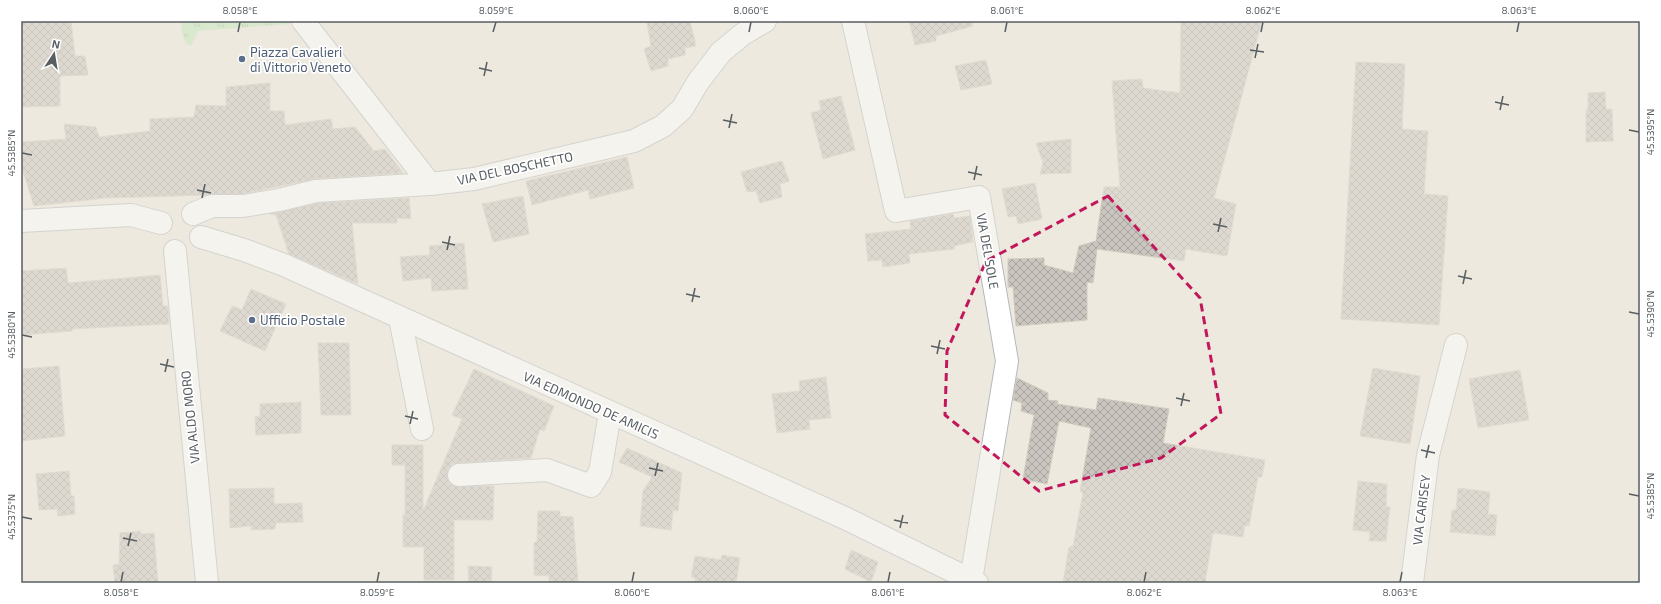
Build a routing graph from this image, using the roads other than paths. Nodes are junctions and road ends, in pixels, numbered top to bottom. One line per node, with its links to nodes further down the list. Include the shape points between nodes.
1 (303, 21): 4 (street)
2 (765, 21): 4 (street, VIA DEL BOSCHETTO, via 720,52 682,109 662,126 634,141 474,179)
3 (853, 21): 15 (street, VIA DEL SOLE, via 896,211 979,197 1007,361)
4 (430, 184): 5 (street, VIA DEL BOSCHETTO, via 316,191 243,206 212,206)
5 (193, 214): 7 (street, via 186,211 171,212); 8 (street, via 201,224)
6 (21, 221): 7 (street, via 131,215)
7 (161, 223): 9 (street, via 160,230 164,243)
8 (201, 237): 9 (street, via 191,250); 10 (street, VIA EDMONDO DE AMICIS, via 284,265)
9 (175, 251): 16 (street, VIA ALDO MORO)
10 (400, 318): 12 (street, VIA EDMONDO DE AMICIS); 13 (street)
11 (1456, 345): 17 (street, VIA CARISEY, via 1428,455)
12 (610, 413): 14 (street, via 600,472 591,486 547,470); 15 (street, VIA EDMONDO DE AMICIS, via 847,519)
13 (422, 429)
14 (459, 475)
15 (974, 582)
16 (207, 583)
17 (1412, 583)

